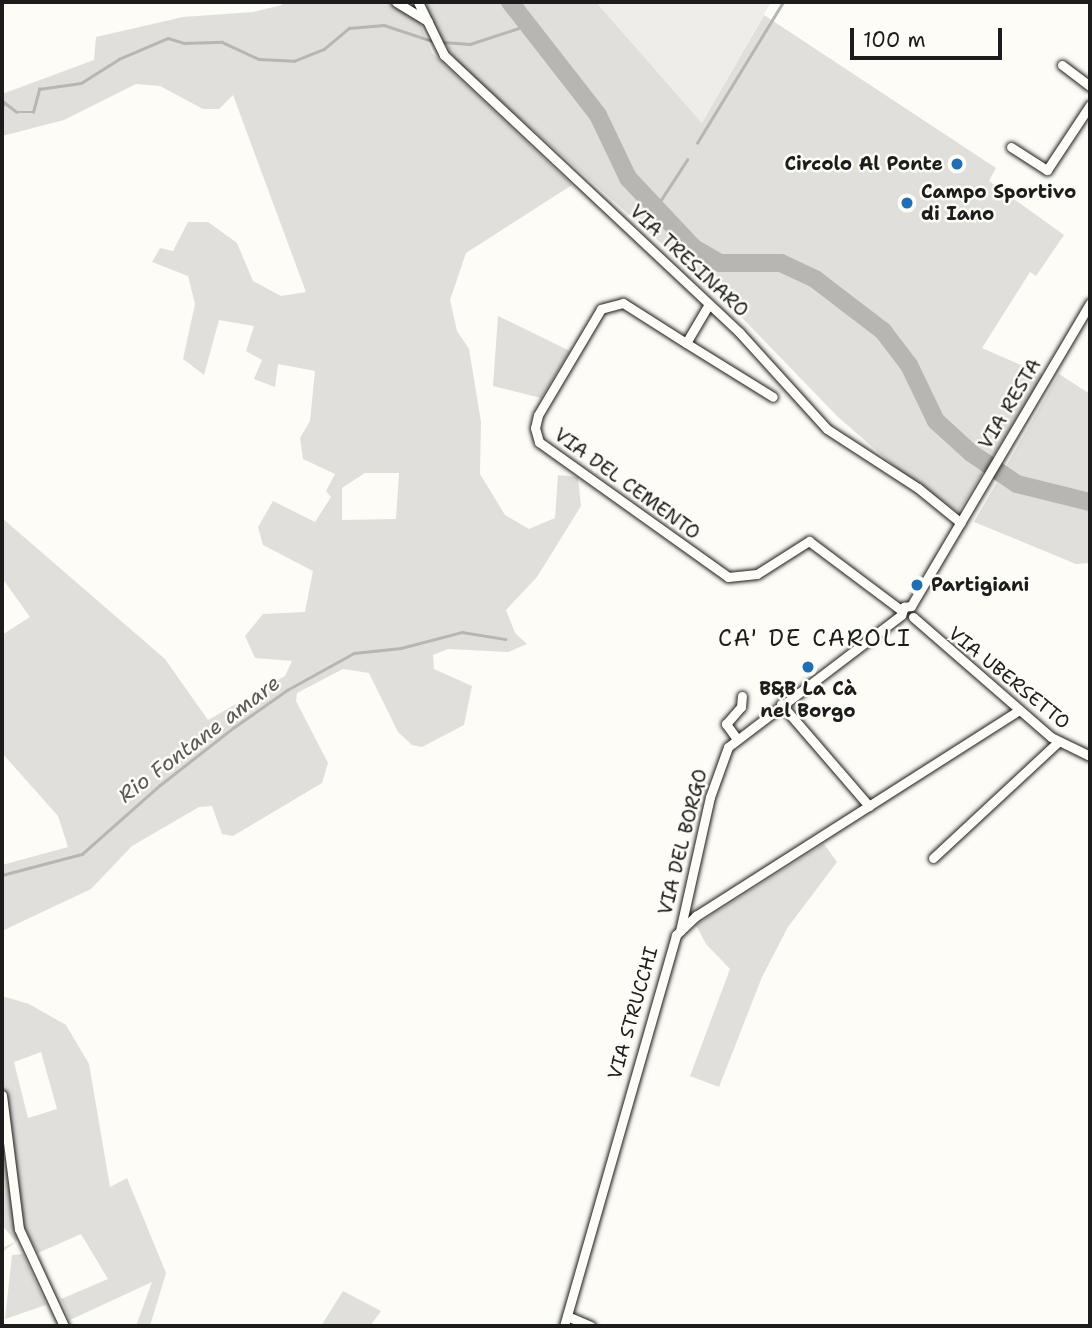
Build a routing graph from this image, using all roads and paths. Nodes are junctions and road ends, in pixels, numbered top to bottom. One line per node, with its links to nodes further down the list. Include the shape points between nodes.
1 (396, 2): 3 (street)
2 (418, 2): 3 (street, VIA TRESINARO)
3 (429, 22): 9 (street, VIA TRESINARO, via 438,48)
4 (1062, 65): 5 (street)
5 (1090, 86)
6 (1090, 105): 7 (street, via 1047,170)
7 (1011, 147)
8 (1090, 303): 12 (street, VIA RESTA)
9 (709, 304): 10 (street); 12 (street, VIA TRESINARO, via 832,433 918,488)
10 (686, 343): 11 (street, VIA DEL CEMENTO); 14 (street, VIA DEL CEMENTO, via 623,303 601,309 538,415 535,429 539,442 720,573 749,577 809,541)
11 (772, 397)
12 (961, 523): 13 (street)
13 (911, 606): 14 (street, VIA DEL BORGO); 15 (street)
14 (901, 613): 15 (street); 17 (street, VIA DEL BORGO)
15 (913, 617): 18 (street, VIA UBERSETTO)
16 (742, 696): 19 (street, via 741,707 726,724)
17 (781, 704): 19 (street, VIA DEL BORGO); 22 (street)
18 (1019, 710): 20 (street, VIA UBERSETTO); 22 (street, VIA STRUCCHI)
19 (737, 739): 24 (street, VIA DEL BORGO, via 724,754 717,775)
20 (1058, 742): 21 (street, VIA UBERSETTO); 23 (street)
21 (1090, 756)
22 (869, 806): 24 (street, VIA STRUCCHI)
23 (933, 858)
24 (680, 931): 26 (street, VIA STRUCCHI, via 668,952)
25 (2, 1095): 27 (street, via 19,1229)
26 (568, 1316): 28 (street, VIA STRUCCHI); 29 (street)
27 (64, 1326)
28 (565, 1326)
29 (591, 1326)

